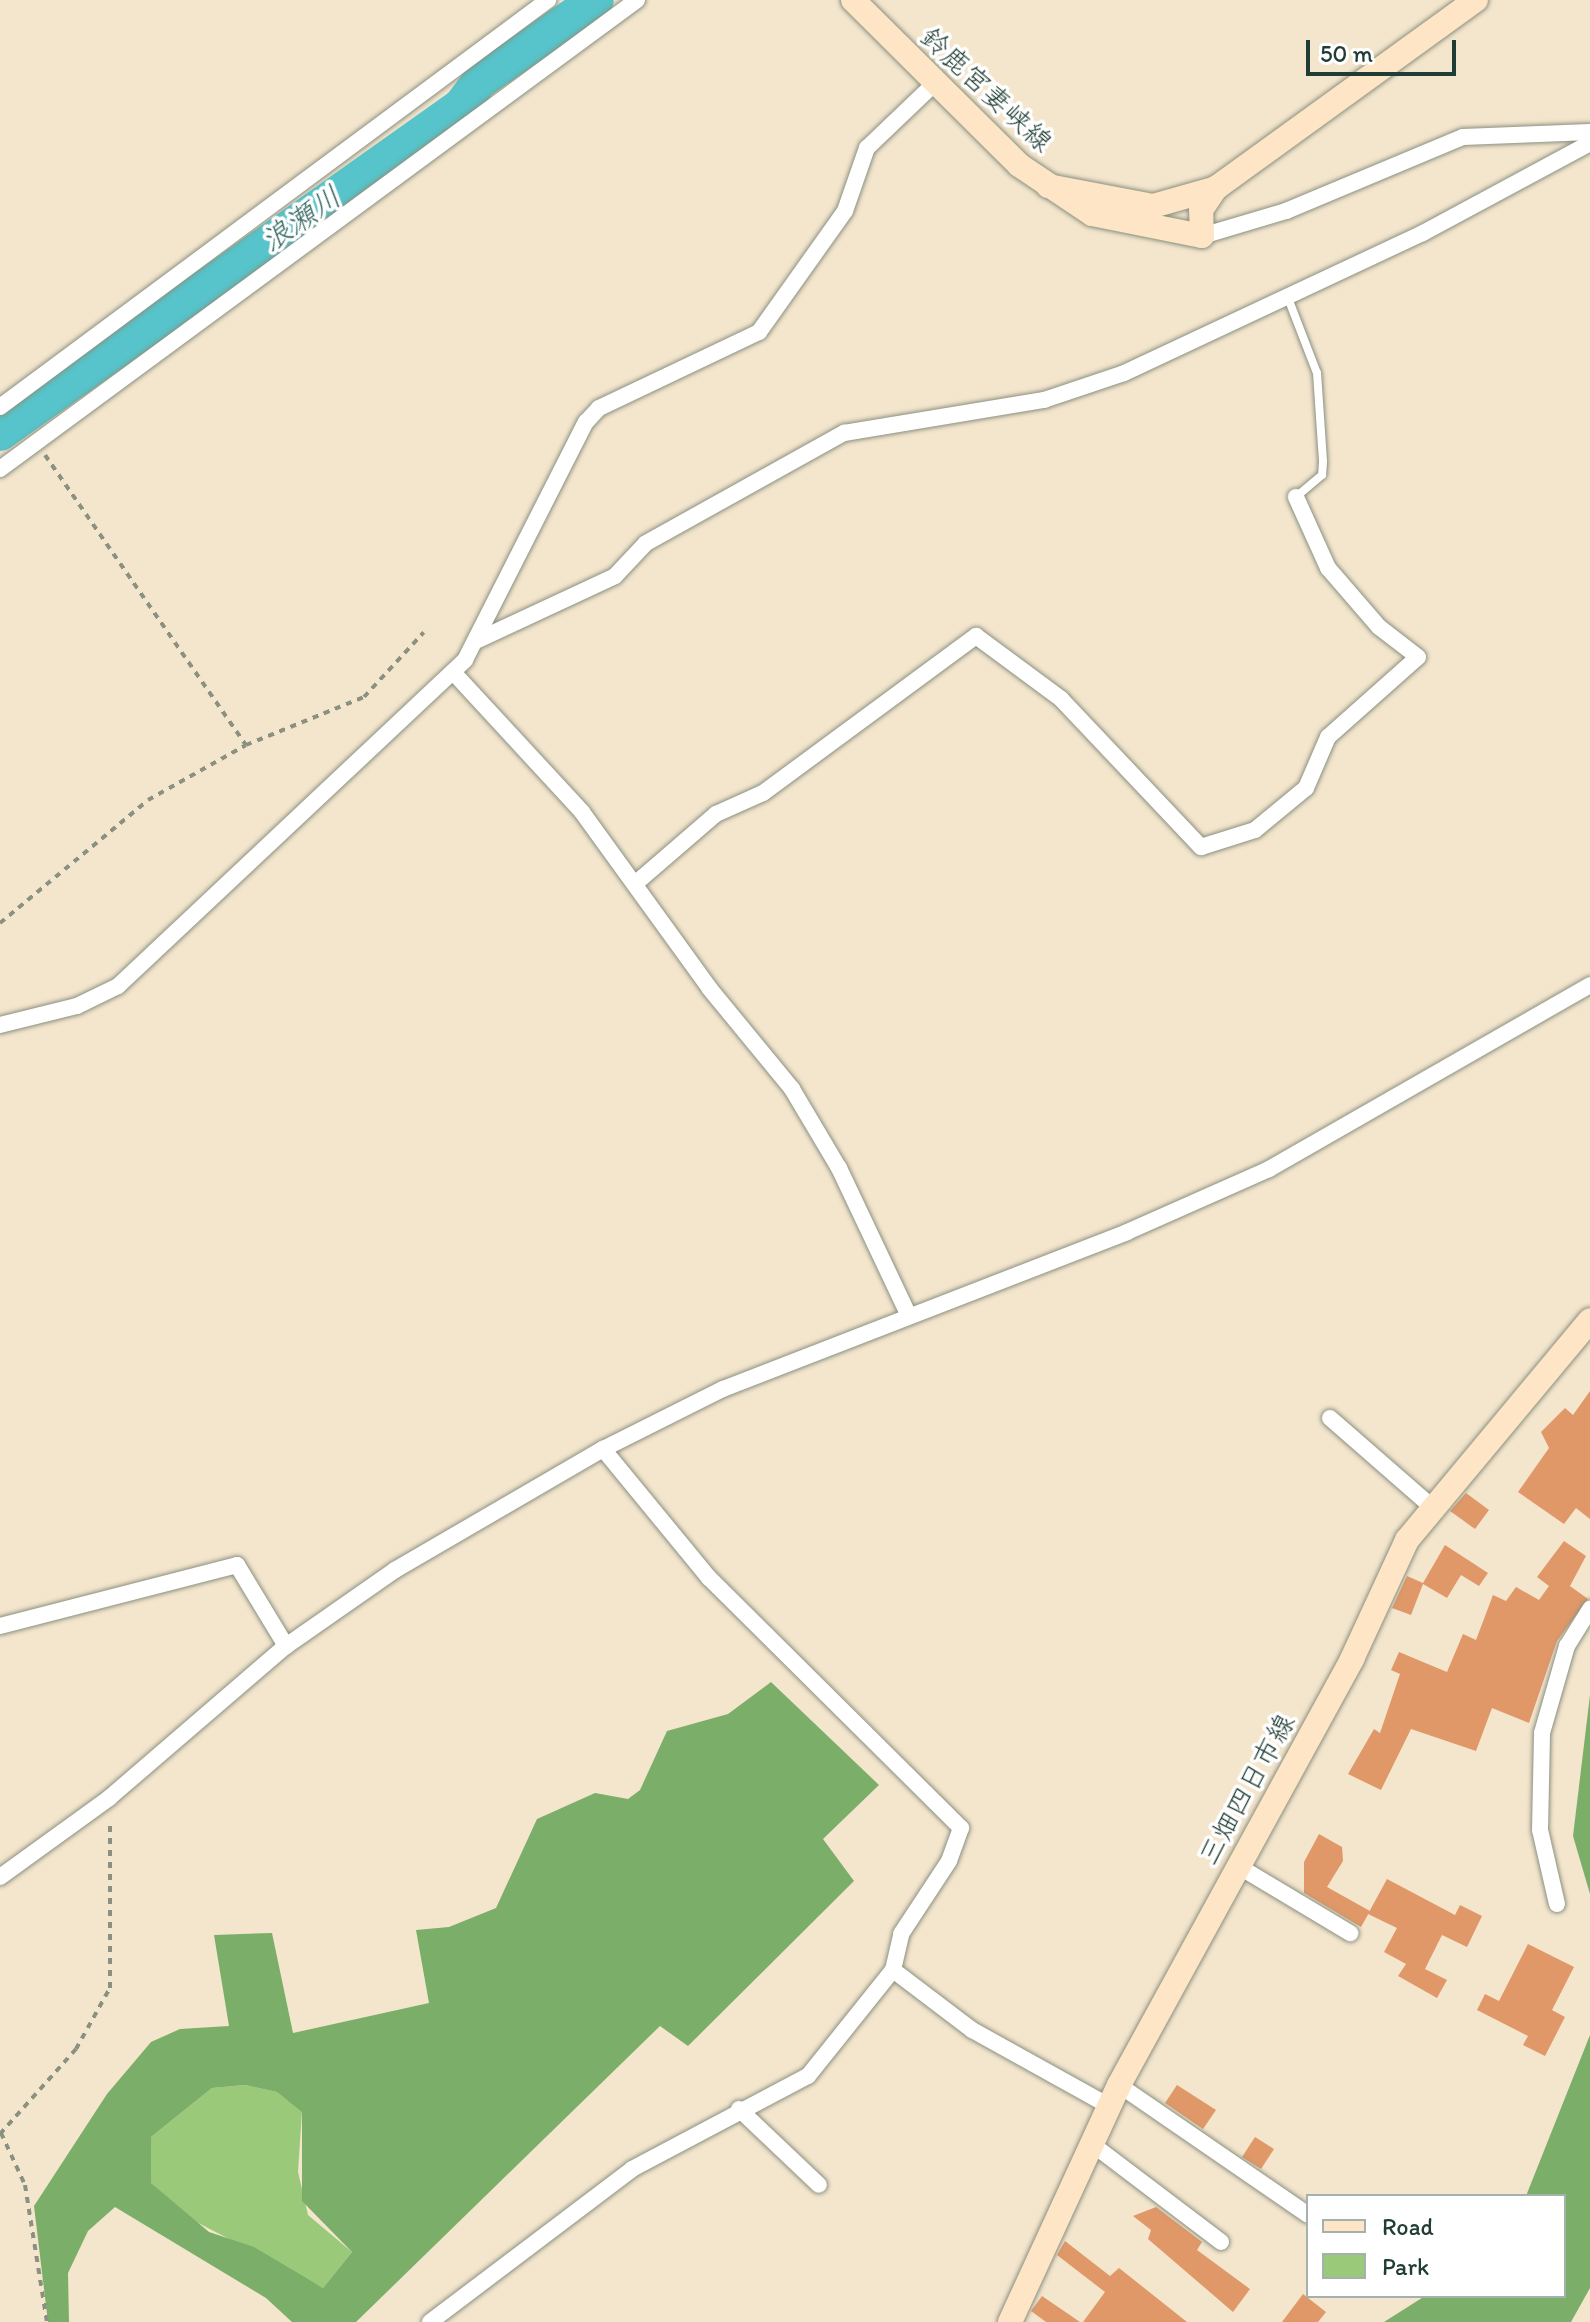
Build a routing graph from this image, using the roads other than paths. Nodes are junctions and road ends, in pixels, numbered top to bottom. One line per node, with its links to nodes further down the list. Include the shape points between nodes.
1 (548, 0): 12 (street)
2 (637, 0): 13 (street)
3 (853, 0): 5 (main road, 鈴鹿宮妻峡線)
4 (1476, 0): 9 (main road, 鈴鹿宮妻峡線)
5 (934, 84): 8 (main road, 鈴鹿宮妻峡線); 15 (street, via 867,148 845,211 759,332 599,408 586,422)
6 (1590, 132): 10 (street, via 1463,137 1286,211)
7 (1590, 143): 11 (street)
8 (1048, 186): 9 (main road, 鈴鹿宮妻峡線, via 1153,206); 10 (main road, 鈴鹿宮妻峡線, via 1092,214)
9 (1216, 188): 10 (main road, via 1201,210)
10 (1202, 236)
11 (1288, 298): 14 (lane, via 1317,373 1323,462 1322,475); 15 (street, via 1082,389 844,433 646,543 615,576)
12 (0, 407)
13 (0, 469)
14 (1296, 497): 17 (street, via 1337,580 1418,657 1328,737 1306,788 1255,830 1201,847 1061,699 976,636 763,793 716,814)
15 (478, 640): 16 (street)
16 (453, 672): 17 (street, via 582,812); 19 (street, via 118,986)
17 (636, 883): 22 (street, via 816,1126)
18 (1590, 985): 22 (street, via 1269,1169 1127,1232)
19 (20, 1021): 20 (street); 21 (street)
20 (0, 1025)
21 (0, 1038)
22 (908, 1314): 25 (street, via 723,1389)
23 (1590, 1320): 26 (main road, 三畑四日市線)
24 (1330, 1418): 26 (street)
25 (603, 1449): 29 (street, via 395,1570); 34 (street, via 719,1589 961,1828 949,1861 901,1934)
26 (1431, 1506): 30 (main road, 三畑四日市線)
27 (1590, 1609): 32 (street, via 1567,1646 1542,1733 1540,1830)
28 (0, 1626): 29 (street, via 237,1565)
29 (286, 1646): 31 (street, via 109,1798)
30 (1238, 1866): 33 (street); 35 (main road, 三畑四日市線)
31 (0, 1877)
32 (1557, 1904)
33 (1350, 1933)
34 (893, 1970): 35 (street, via 972,2030); 36 (street, via 808,2076)
35 (1114, 2095): 37 (main road, 三畑四日市線); 39 (street)
36 (739, 2109): 38 (street); 41 (street, via 632,2169)
37 (1092, 2144): 40 (street); 42 (main road, 三畑四日市線)
38 (819, 2185)
39 (1306, 2214)
40 (1221, 2242)
41 (430, 2322)
42 (1010, 2322)

